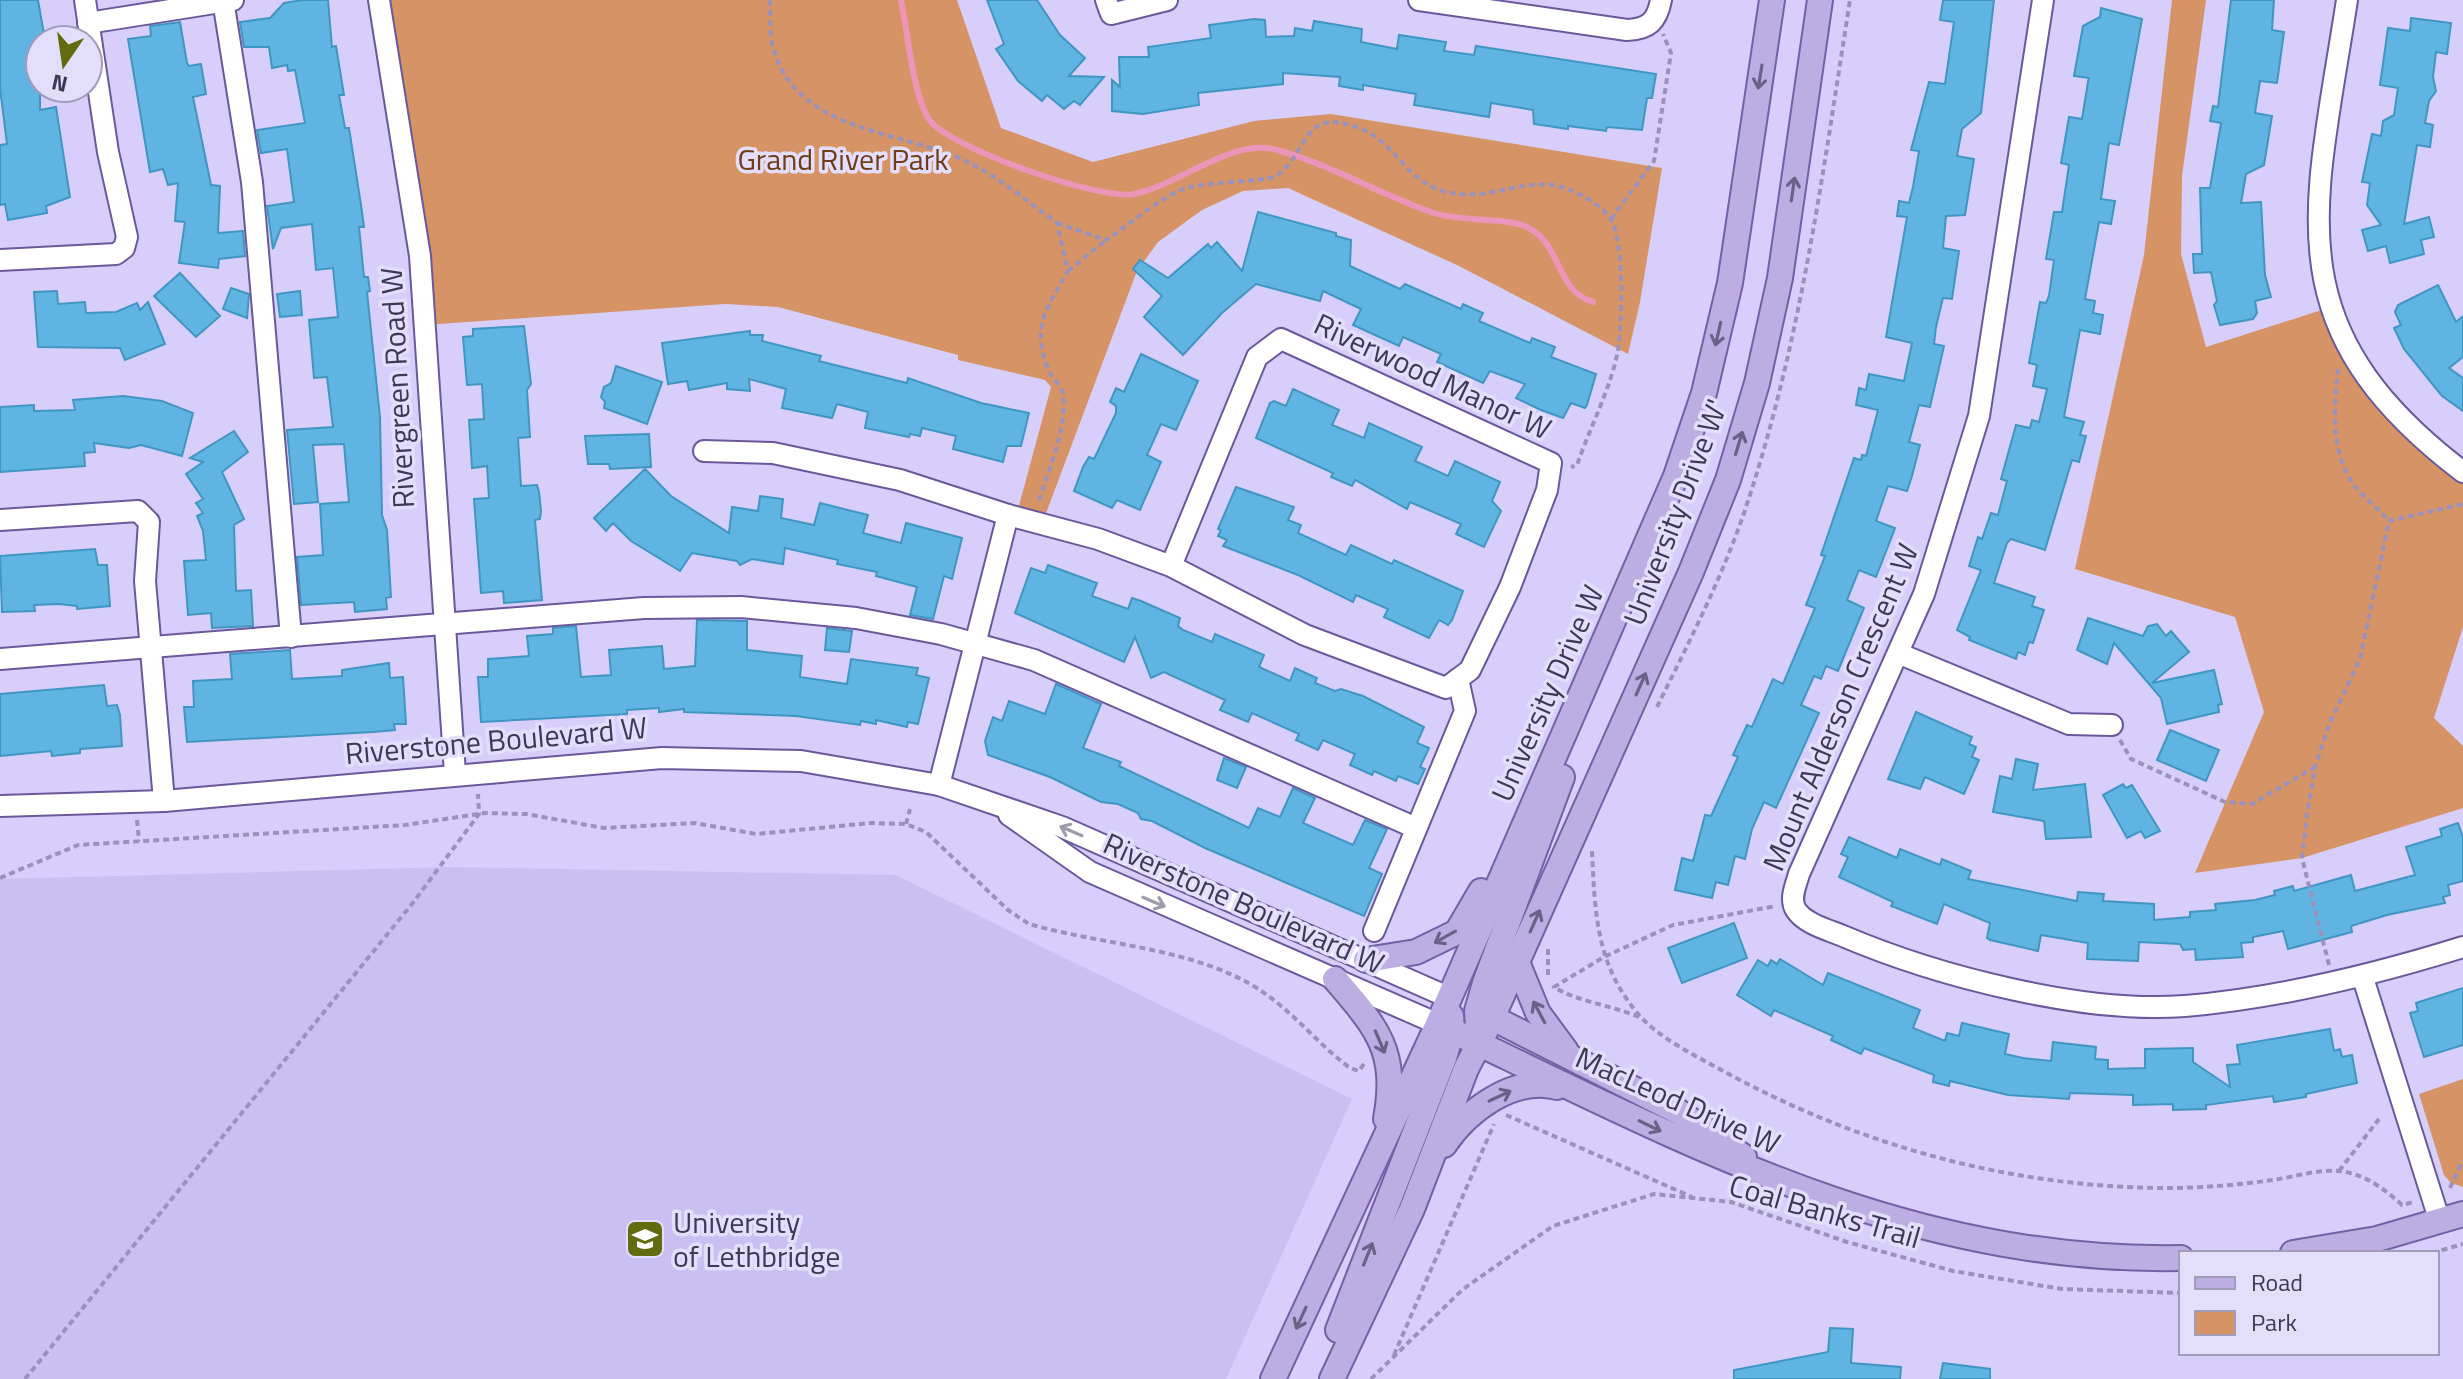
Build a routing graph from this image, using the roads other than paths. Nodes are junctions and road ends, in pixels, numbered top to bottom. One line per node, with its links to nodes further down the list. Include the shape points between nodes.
1 (85, 0): 12 (street)
2 (379, 0): 20 (street, Rivergreen Road W, via 420,256)
3 (1106, 0): 4 (street, via 1111,14)
4 (1167, 0)
5 (1419, 0): 6 (street, via 1638,30 1655,20)
6 (1661, 0)
7 (1772, 0): 19 (main road, University Drive W, one-way to 19, via 1730,283 1704,393 1676,476)
8 (2043, 0): 24 (street, Mount Alderson Crescent W, via 1979,416 1945,535)
9 (2347, 0): 15 (street, via 2316,220 2320,269 2341,337 2365,378 2394,412)
10 (227, 1): 12 (street); 21 (street, via 254,197)
11 (1819, 6): 38 (main road, University Drive W', one-way to 11, via 1728,480 1780,278)
12 (88, 23): 13 (street, via 127,237 124,248 116,254)
13 (0, 260)
14 (704, 451): 16 (street, via 773,453 900,480)
15 (2463, 472)
16 (1008, 515): 18 (street); 22 (street)
17 (0, 520): 23 (street, via 138,511 149,522 145,581)
18 (1171, 566): 26 (street, via 1305,635 1446,688); 26 (street, Riverwood Manor W, via 1257,357 1281,339 1551,463 1547,490 1510,587 1470,670)
19 (1621, 605): 28 (main road, University Drive W); 42 (main road, via 1598,690 1550,808)
20 (443, 624): 21 (street); 22 (street, via 644,608 741,607 856,618); 29 (street, Rivergreen Road W)
21 (291, 637): 23 (street)
22 (975, 643): 30 (street); 34 (street, via 1034,660)
23 (151, 648): 25 (street); 31 (street)
24 (1900, 654): 27 (street, via 2069,724); 39 (street, Mount Alderson Crescent W, via 1799,874 1794,903 1810,921 1870,947 1982,983 2117,1005 2184,1006)
25 (0, 659)
26 (1458, 679): 34 (street, via 1465,711)
27 (2112, 725)
28 (1556, 752): 37 (main road, one-way to 37, via 1457,932 1416,952); 41 (main road, University Drive W)
29 (455, 774): 30 (street, Riverstone Boulevard W, via 733,757 865,770); 31 (street, Riverstone Boulevard W)
30 (939, 785): 32 (street, Riverstone Boulevard W)
31 (164, 801): 33 (street, Riverstone Boulevard W)
32 (993, 803): 37 (street, Riverstone Boulevard W, one-way to 32, via 1062,827); 40 (street, Riverstone Boulevard W, one-way to 40, via 1090,872)
33 (0, 806)
34 (1416, 828): 35 (street)
35 (1374, 931)
36 (2463, 947): 39 (street, Mount Alderson Crescent W)
37 (1366, 960): 41 (street, Riverstone Boulevard W)
38 (1517, 962): 42 (main road, University Drive W'); 45 (main road, one-way to 38, via 1538,1013)
39 (2363, 978): 50 (street, via 2433,1198)
40 (1335, 979): 43 (street, Riverstone Boulevard W); 47 (main road, one-way to 47, via 1383,1044 1392,1078)
41 (1450, 998): 42 (main road, Riverstone Boulevard W); 43 (main road, University Drive W)
42 (1485, 1014): 44 (main road); 45 (main road, MacLeod Drive W)
43 (1445, 1028): 44 (main road, Riverstone Boulevard W); 47 (main road, University Drive W); 54 (main road, one-way to 43)
44 (1479, 1043): 46 (main road, MacLeod Drive W); 48 (main road)
45 (1570, 1056): 49 (main road, MacLeod Drive W, via 1679,1112)
46 (1579, 1092): 48 (main road, one-way to 46, via 1462,1122 1497,1096 1531,1085); 49 (main road, MacLeod Drive W, one-way to 49)
47 (1380, 1149): 53 (main road, University Drive W, one-way to 53)
48 (1428, 1171): 55 (main road)
49 (1779, 1181): 52 (main road, via 1876,1215 1972,1239 2086,1255)
50 (2452, 1218): 51 (main road, via 2377,1239)
51 (2305, 1251)
52 (2179, 1258)
53 (1273, 1379)
54 (1319, 1379)
55 (1332, 1379)

